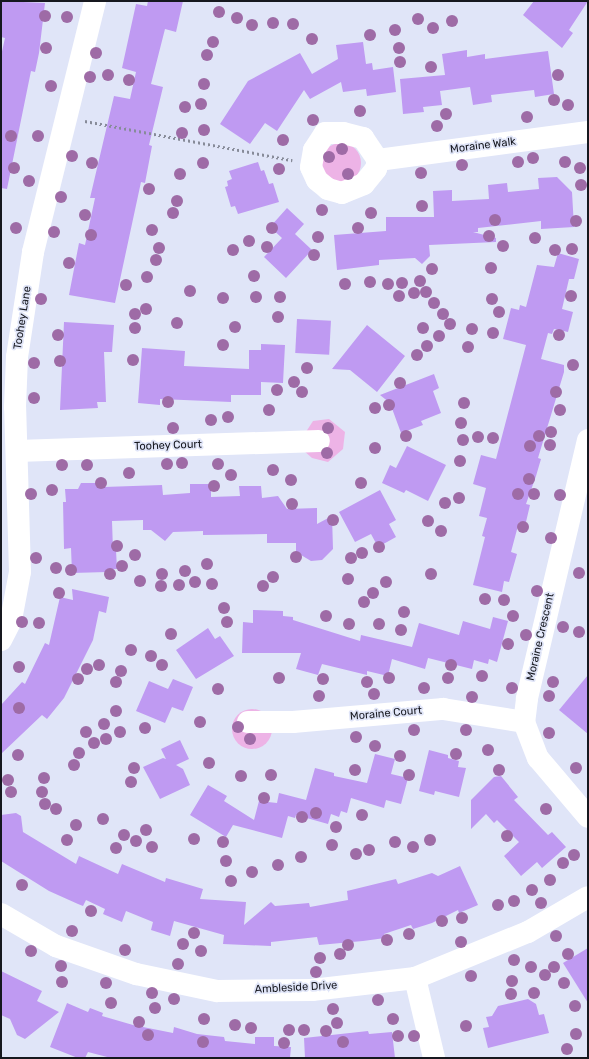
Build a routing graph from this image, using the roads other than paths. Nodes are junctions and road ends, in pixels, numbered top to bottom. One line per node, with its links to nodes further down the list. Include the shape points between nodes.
1 (95, 1): 6 (street, Toohey Lane, via 33,252 17,357)
2 (588, 132): 3 (street, Moraine Walk)
3 (378, 160): 3 (street, via 363,138 343,133 325,133 314,150 312,164 317,180 328,189 342,193 364,184 376,168)
4 (588, 440): 9 (street, Moraine Crescent, via 527,699)
5 (319, 441): 6 (street, Toohey Court)
6 (17, 451): 7 (street, Toohey Lane, via 20,572 11,620)
7 (1, 640)
8 (248, 722): 9 (street, Moraine Court, via 293,722 444,709)
9 (524, 722): 10 (street, Moraine Crescent, via 538,758)
10 (588, 817)
11 (588, 897): 13 (street, Ambleside Drive, via 528,932)
12 (1, 914): 13 (street, Ambleside Drive, via 56,946 136,974 217,991 312,990)
13 (415, 978): 14 (street)
14 (434, 1058)

